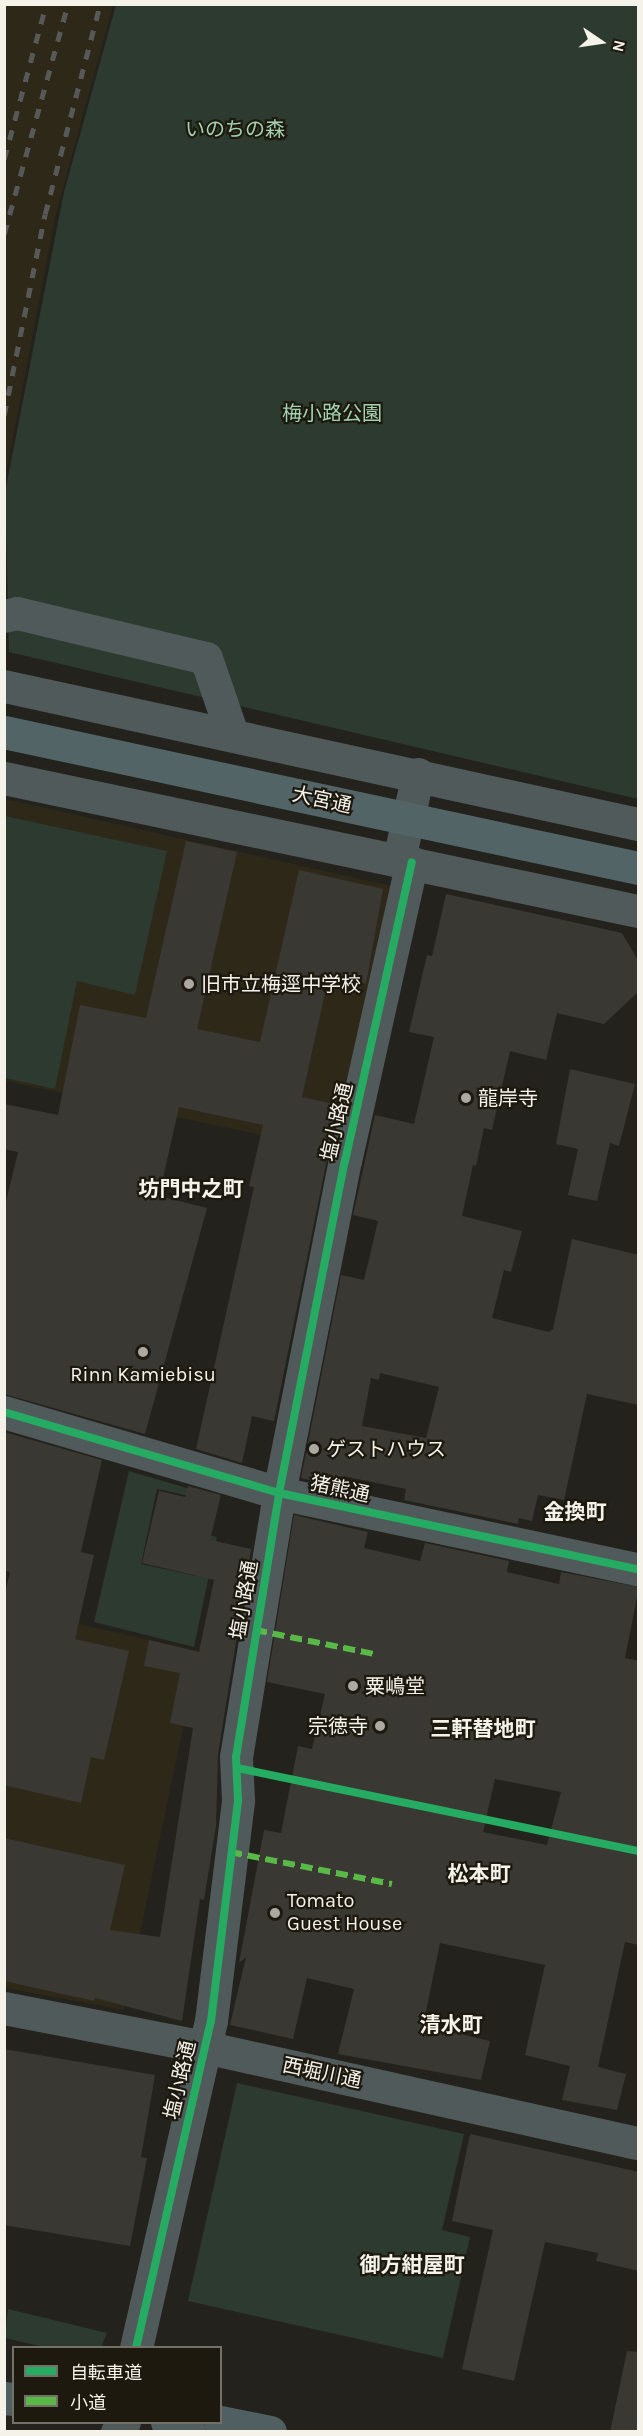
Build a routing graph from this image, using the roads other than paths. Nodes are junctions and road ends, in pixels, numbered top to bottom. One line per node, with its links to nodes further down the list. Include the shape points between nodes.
1 (4, 616): 4 (street, via 18,613 206,658)
2 (4, 686): 4 (street)
3 (4, 732): 9 (main road, 大宮通)
4 (232, 734): 5 (street)
5 (418, 774): 7 (street); 8 (street, 塩小路通)
6 (4, 778): 8 (street)
7 (639, 824)
8 (405, 860): 10 (street); 12 (street, 塩小路通)
9 (639, 868)
10 (639, 911)
11 (4, 1412): 12 (street, 猪熊通)
12 (279, 1493): 13 (street, 猪熊通); 15 (street, 塩小路通, via 236,1757 238,1800)
13 (639, 1569)
14 (4, 2008): 15 (street, 西堀川通)
15 (204, 2047): 16 (street, 西堀川通); 17 (street, 塩小路通)
16 (639, 2143)
17 (136, 2346)
18 (222, 2422): 20 (highway)
19 (171, 2424): 21 (highway)
20 (270, 2431)
21 (189, 2432)

